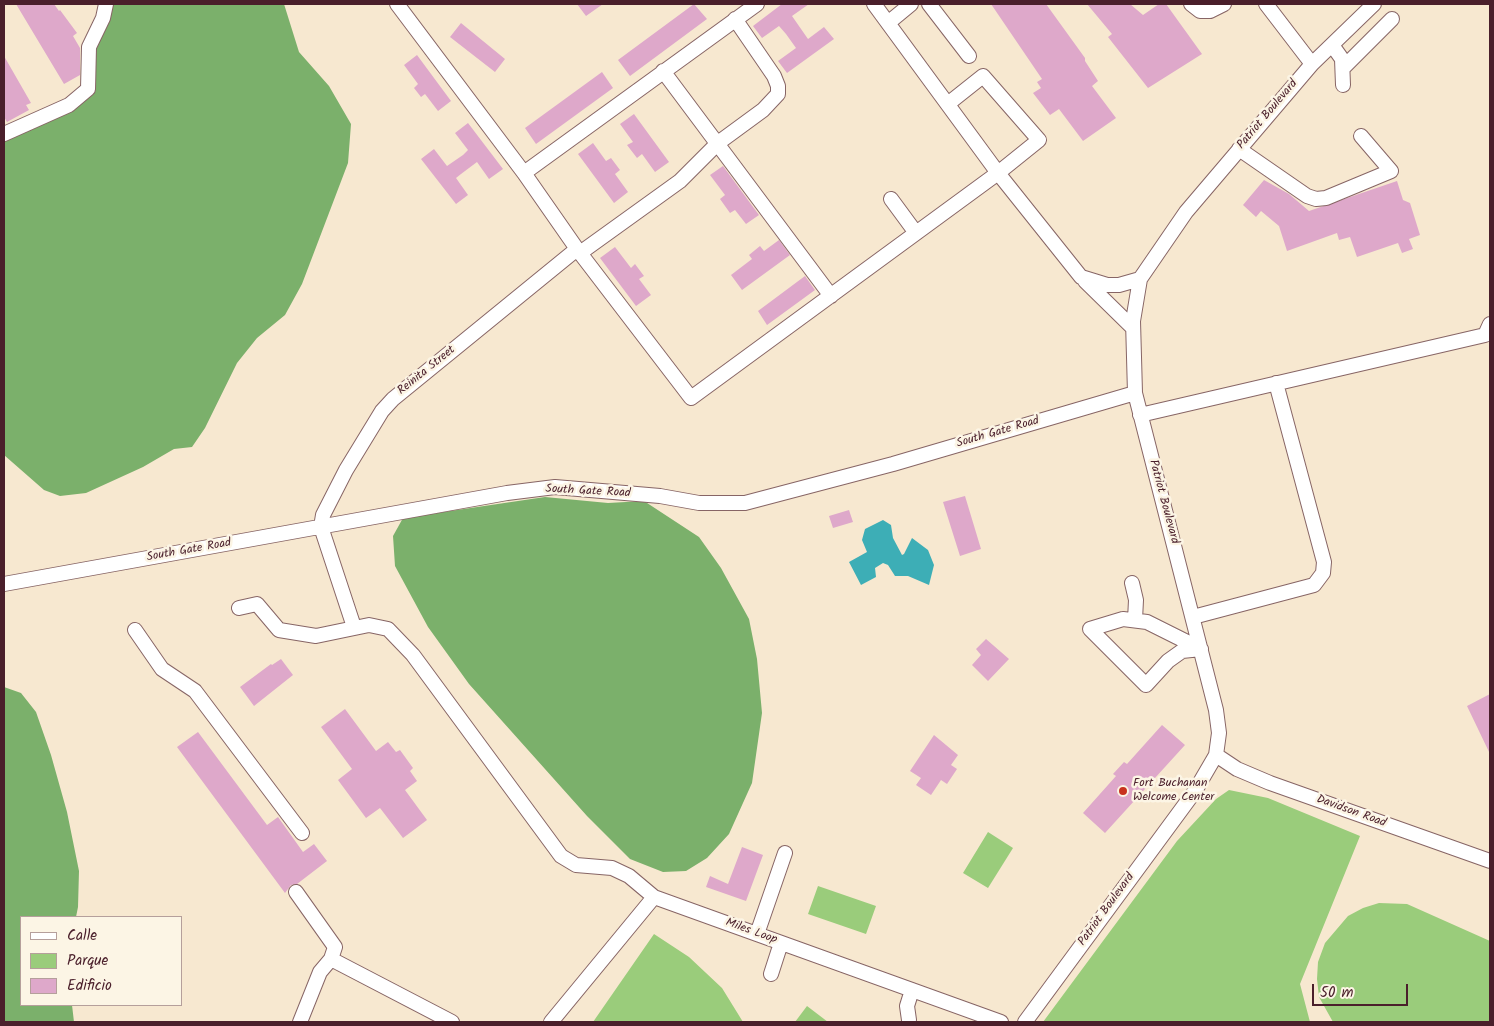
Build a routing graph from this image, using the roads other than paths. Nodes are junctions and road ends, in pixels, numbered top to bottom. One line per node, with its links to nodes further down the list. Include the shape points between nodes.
1 (106, 4): 21 (street, via 89,47 88,89 69,105)
2 (397, 4): 26 (street)
3 (757, 4): 12 (street)
4 (874, 4): 13 (street)
5 (911, 4): 13 (street)
6 (930, 4): 15 (street)
7 (1191, 4): 8 (street, via 1200,11 1210,11)
8 (1224, 4)
9 (1266, 4): 16 (street)
10 (1374, 4): 14 (street, Patriot Boulevard)
11 (1392, 19): 17 (street)
12 (735, 20): 18 (street); 23 (street, Reinita Street, via 774,76 778,94)
13 (888, 23): 20 (street)
14 (1332, 45): 16 (street, Patriot Boulevard); 17 (street)
15 (969, 56)
16 (1312, 64): 24 (street, Patriot Boulevard)
17 (1344, 67): 19 (street)
18 (663, 71): 23 (street); 26 (street)
19 (1343, 86)
20 (949, 102): 25 (street); 25 (street, via 982,76 1039,140)
21 (4, 134)
22 (1361, 136): 24 (street, via 1391,171 1326,198 1307,196)
23 (718, 143): 29 (street, Reinita Street, via 680,181); 32 (street)
24 (1239, 150): 31 (street, Patriot Boulevard, via 1186,212)
25 (998, 172): 28 (street); 30 (street)
26 (524, 173): 29 (street)
27 (891, 199): 28 (street)
28 (916, 233): 32 (street)
29 (578, 251): 32 (street, via 691,398); 38 (street, Reinita Street, via 392,399 346,470 323,515)
30 (1081, 277): 31 (street, via 1107,285); 34 (street)
31 (1140, 279): 34 (street, Patriot Boulevard)
32 (831, 296)
33 (1490, 324): 35 (street, via 1485,335)
34 (1133, 331): 36 (street, Patriot Boulevard)
35 (1276, 383): 37 (street); 42 (street, via 1324,562 1323,573 1314,585)
36 (1136, 393): 37 (street, Patriot Boulevard); 38 (street, South Gate Road, via 893,464 745,503 699,503 660,496 555,487)
37 (1140, 415): 42 (street, Patriot Boulevard)
38 (321, 526): 40 (street, South Gate Road); 44 (street)
39 (1132, 583): 43 (street)
40 (4, 584)
41 (239, 608): 44 (street, via 257,604 279,630 316,636)
42 (1193, 617): 46 (street, Patriot Boulevard)
43 (1136, 620): 46 (street, via 1147,622); 46 (street, via 1123,619 1090,629 1146,684 1182,651)
44 (354, 627): 52 (street, via 369,625 388,629 400,640 561,856 576,865 612,868 629,876)
45 (135, 630): 48 (street, via 162,669 195,690)
46 (1201, 649): 47 (street, Patriot Boulevard, via 1216,710 1219,733)
47 (1216, 755): 50 (street, Davidson Road, via 1237,769 1270,783); 63 (street, Patriot Boulevard, via 1195,791)
48 (302, 833)
49 (785, 853): 53 (street)
50 (1490, 861)
51 (296, 892): 55 (street, via 335,948)
52 (654, 897): 53 (street, Miles Loop); 61 (street)
53 (758, 934): 54 (street, Miles Loop)
54 (781, 943): 56 (street); 57 (street, Miles Loop)
55 (331, 958): 59 (street, via 320,972); 60 (street)
56 (771, 974)
57 (912, 990): 58 (street, via 907,1006); 62 (street, Miles Loop)
58 (909, 1020)
59 (300, 1022)
60 (452, 1022)
61 (551, 1022)
62 (1001, 1022)
63 (1026, 1022)

